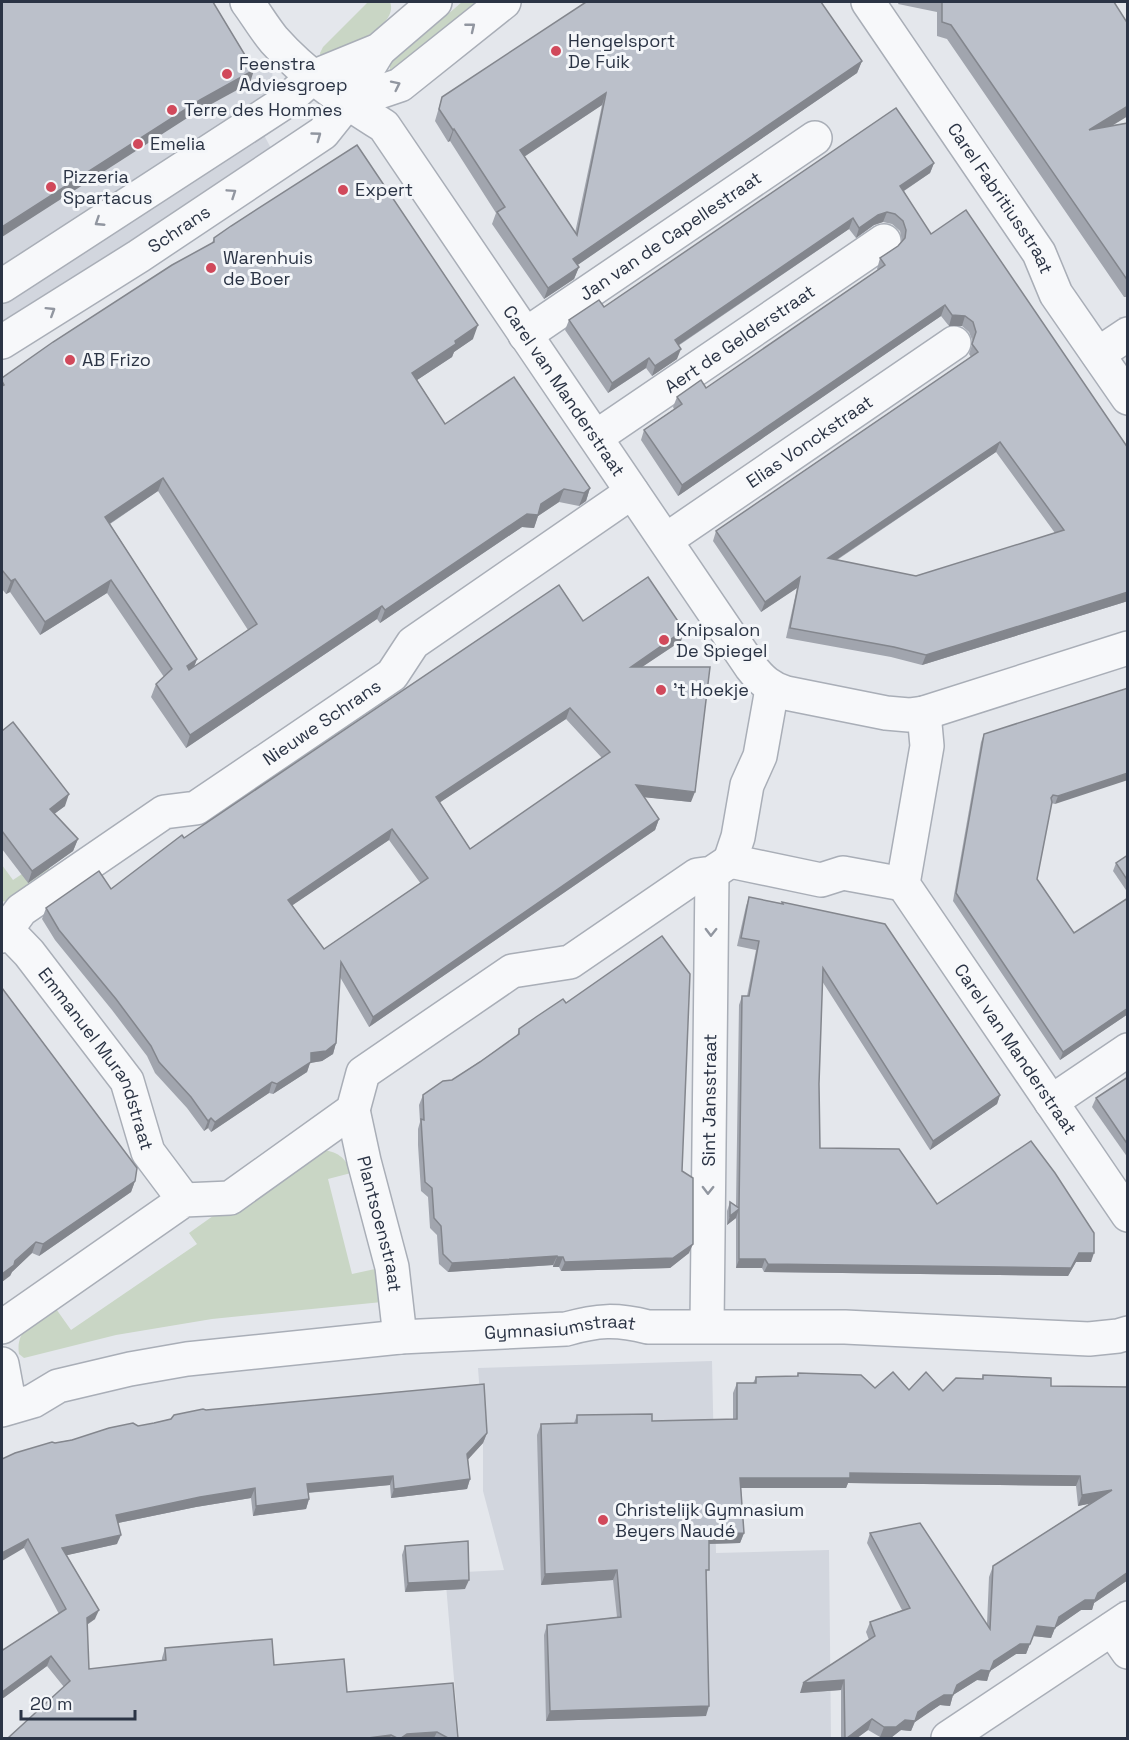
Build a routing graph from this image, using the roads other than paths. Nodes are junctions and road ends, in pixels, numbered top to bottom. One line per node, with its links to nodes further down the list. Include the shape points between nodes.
1 (247, 2): 6 (street, Carel van Manderstraat, via 273,39)
2 (504, 2): 7 (street, one-way to 2, via 400,85)
3 (868, 2): 15 (street, Carel Fabritiusstraat, via 1040,253 1056,294)
4 (420, 8): 5 (street)
5 (379, 50): 6 (street); 7 (street, Schrans)
6 (313, 77): 7 (street, Carel van Manderstraat); 10 (street, one-way to 10, via 285,102)
7 (347, 103): 12 (street, Carel van Manderstraat, via 384,126); 13 (street, Schrans, one-way to 7, via 323,133)
8 (815, 138): 12 (street, Jan van de Capellestraat)
9 (884, 241): 17 (street, Aert de Gelderstraat)
10 (2, 286)
11 (1128, 334): 15 (street)
12 (525, 335): 17 (street, Carel van Manderstraat)
13 (2, 342)
14 (954, 343): 19 (street, Elias Vonckstraat)
15 (1098, 354): 16 (street, Carel Fabritiusstraat)
16 (1128, 398)
17 (596, 437): 18 (street, Carel van Manderstraat)
18 (632, 492): 19 (street, Carel van Manderstraat); 25 (street, Nieuwe Schrans, via 412,643 392,675 196,808 164,812 21,910)
19 (666, 540): 21 (street, Carel van Manderstraat, via 751,667)
20 (1128, 648): 22 (street)
21 (772, 689): 22 (street, via 886,713); 23 (street, via 760,756 747,785 738,837)
22 (924, 713): 24 (street, via 927,746)
23 (721, 867): 24 (street, via 821,880 843,873); 28 (street, via 697,874 570,962 512,970 363,1073); 31 (street, Sint Jansstraat, one-way to 31)
24 (903, 884): 27 (street, Carel van Manderstraat)
25 (3, 930): 29 (street, Emmanuel Murandstraat, via 29,953 127,1081 148,1152)
26 (1128, 1050): 27 (street)
27 (1051, 1102): 30 (street, Carel van Manderstraat)
28 (353, 1110): 29 (street, via 230,1198); 34 (street, Plantsoenstraat, via 392,1267)
29 (184, 1200): 32 (street)
30 (1128, 1215)
31 (707, 1326): 33 (street, Gymnasiumstraat, via 845,1327 1089,1339); 34 (street, Gymnasiumstraat, via 648,1327 607,1321 566,1329)
32 (2, 1327)
33 (1128, 1333)
34 (400, 1337): 36 (street, Gymnasiumstraat, via 187,1359 130,1369 58,1386 33,1401)
35 (2, 1364): 36 (street)
36 (6, 1409)
37 (1122, 1633): 38 (street)
38 (948, 1738)

